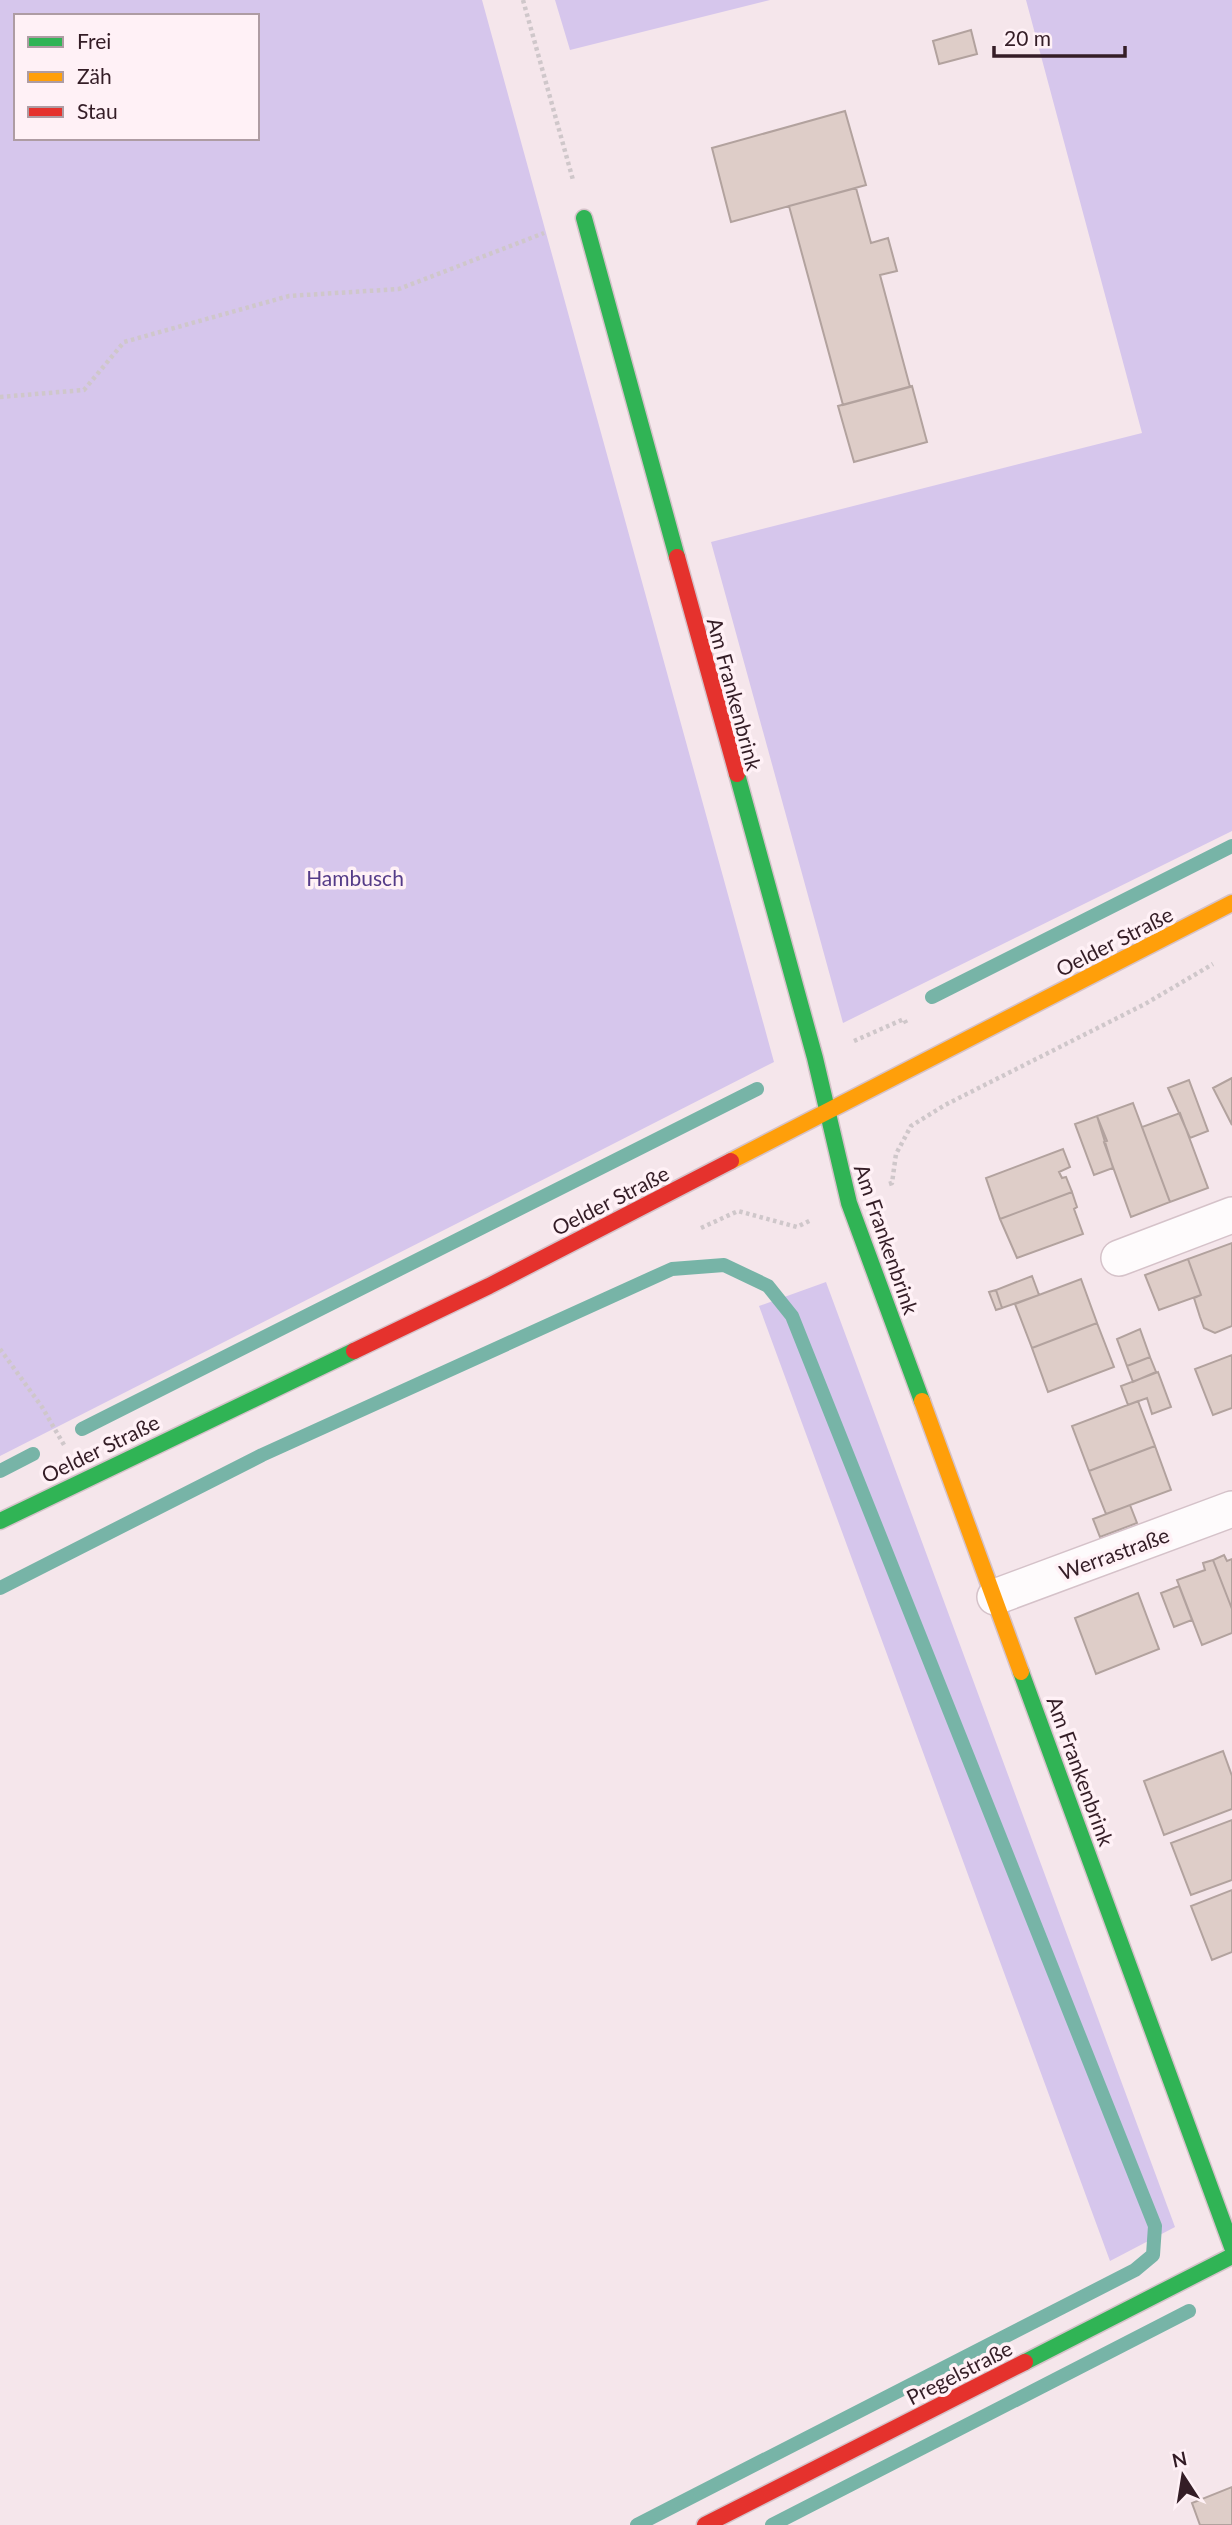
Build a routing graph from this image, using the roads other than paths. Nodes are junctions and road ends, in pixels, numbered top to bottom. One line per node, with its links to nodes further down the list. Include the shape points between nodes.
1 (584, 218): 3 (street, Am Frankenbrink)
2 (1232, 903): 3 (street, Oelder Straße)
3 (827, 1111): 7 (street, Oelder Straße, via 489,1286); 8 (street, Am Frankenbrink, via 849,1203)
4 (1232, 1215): 5 (street)
5 (1119, 1258)
6 (1232, 1509): 8 (street, Werrastraße)
7 (0, 1521)
8 (995, 1597): 9 (street, Am Frankenbrink)
9 (1232, 2247)
10 (1232, 2256): 11 (street, Pregelstraße)
11 (705, 2525)

